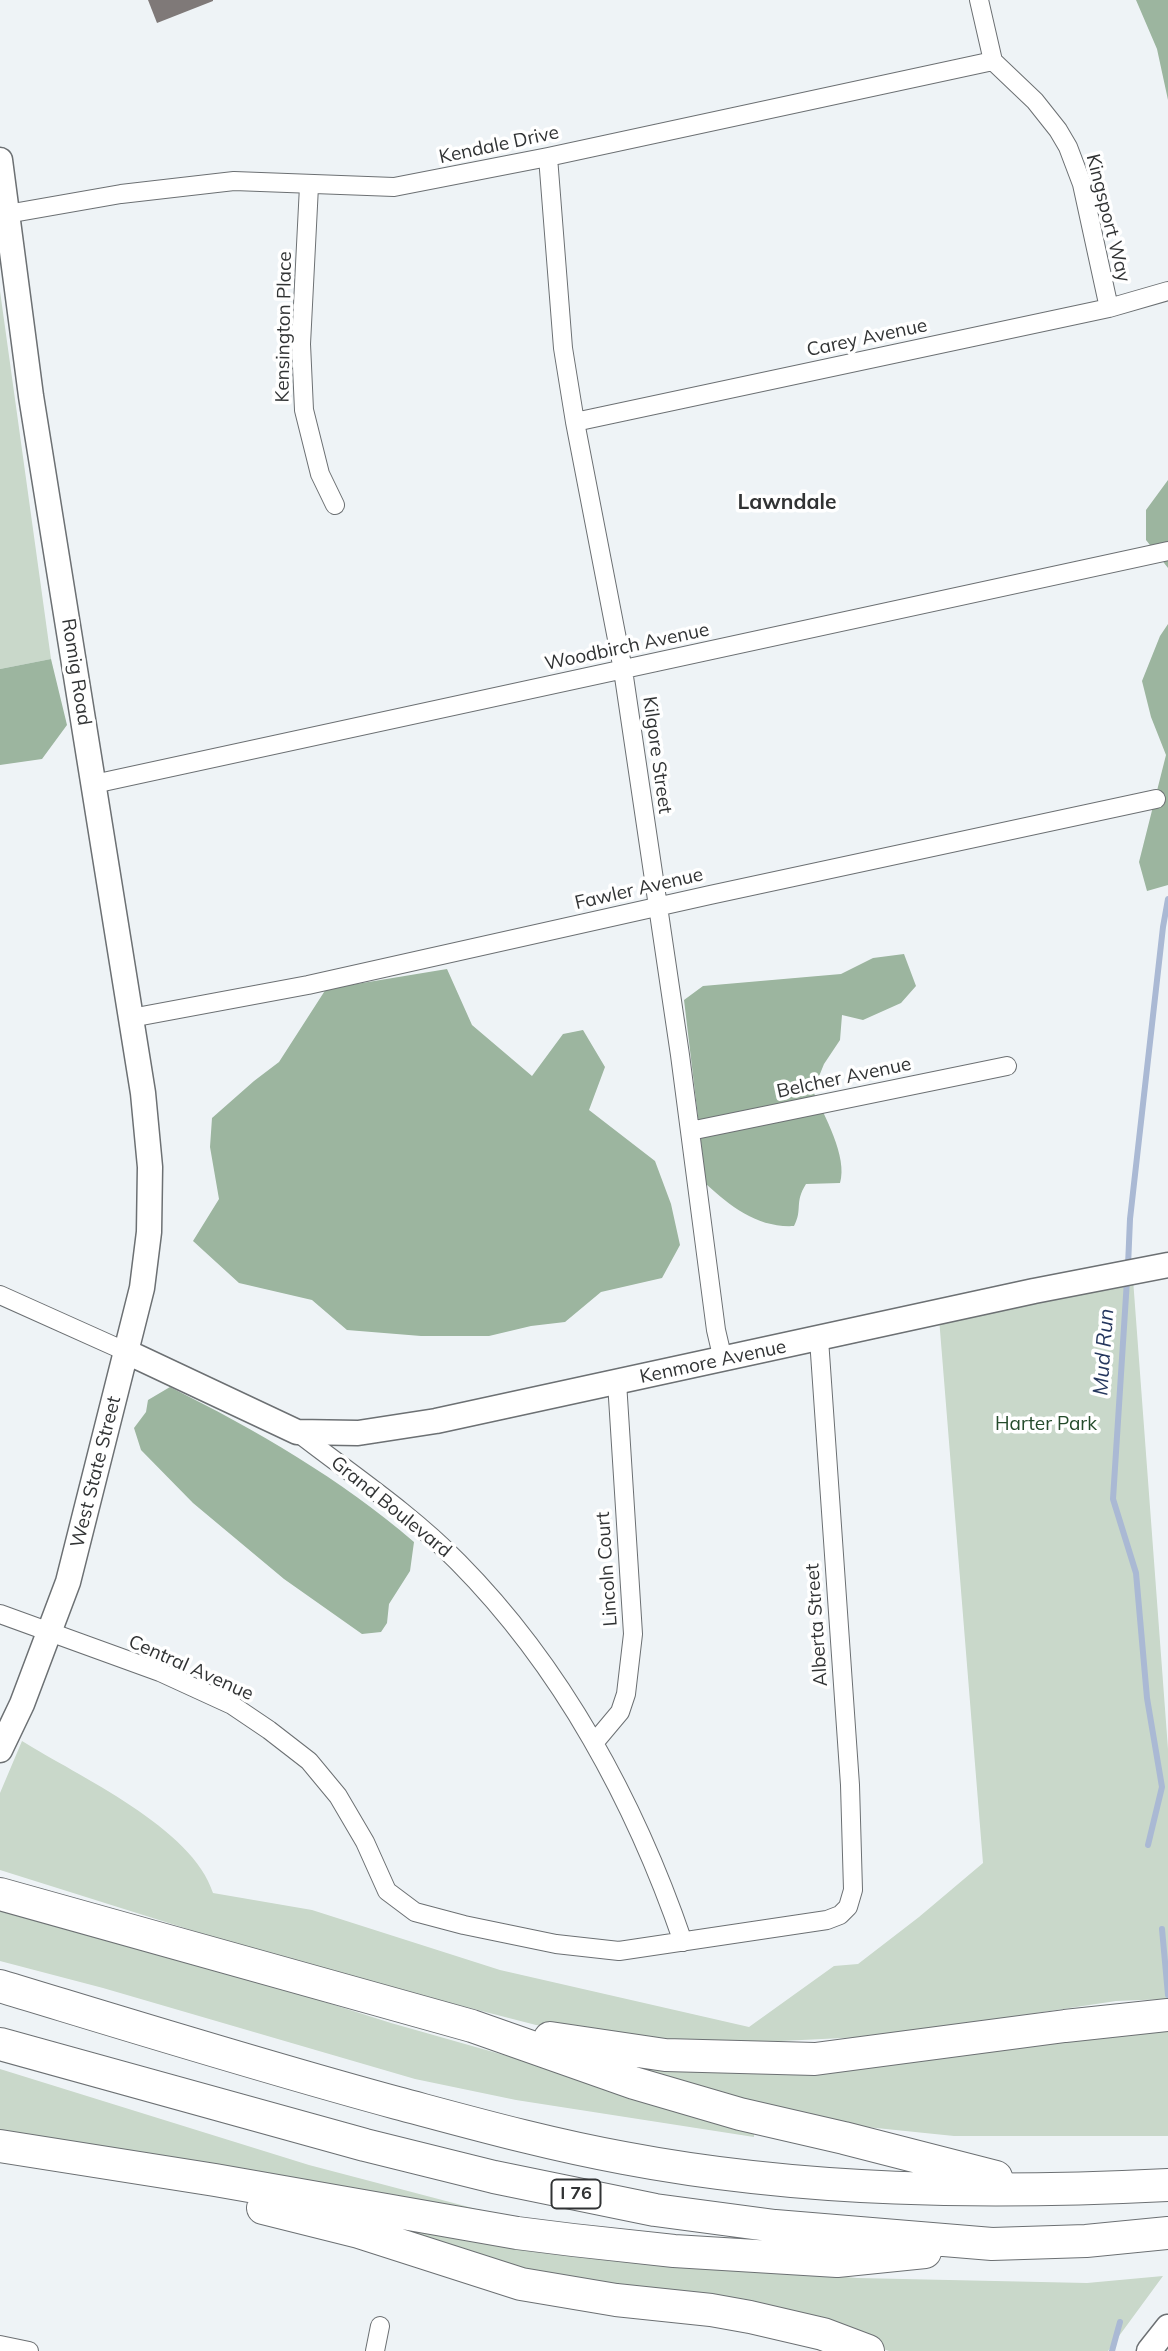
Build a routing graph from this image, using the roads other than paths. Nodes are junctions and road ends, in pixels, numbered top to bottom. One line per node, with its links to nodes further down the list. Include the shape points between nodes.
1 (979, 0): 2 (street)
2 (993, 61): 3 (street, Kendale Drive); 8 (street, Kingsport Way, via 1035,101 1069,148 1082,184)
3 (548, 157): 5 (street, Kendale Drive, via 394,187); 9 (street, Kilgore Street, via 561,323)
4 (0, 160): 6 (street, Romig Road)
5 (309, 186): 6 (street, Kendale Drive, via 234,181); 10 (street, Kensington Place, via 301,344 304,410 320,474)
6 (7, 214): 13 (street, Romig Road, via 31,396)
7 (1168, 291): 8 (street, Carey Avenue)
8 (1109, 308): 9 (street, Carey Avenue)
9 (575, 422): 12 (street, Kilgore Street)
10 (335, 505)
11 (1168, 551): 12 (street, Woodbirch Avenue)
12 (624, 670): 13 (street, Woodbirch Avenue); 15 (street, Kilgore Street)
13 (94, 784): 16 (street, Romig Road)
14 (1156, 799): 15 (street, Fawler Avenue)
15 (658, 907): 16 (street, Fawler Avenue, via 308,985); 18 (street, Kilgore Street)
16 (131, 1018): 19 (street, Romig Road, via 150,1152)
17 (1007, 1066): 18 (street, Belcher Avenue)
18 (690, 1131): 24 (street, Kilgore Street)
19 (150, 1184): 23 (street, West State Street, via 142,1288)
20 (1168, 1265): 22 (street, Kenmore Avenue)
21 (0, 1295): 23 (street, Grand Boulevard)
22 (819, 1339): 24 (street, Kenmore Avenue); 32 (street, Alberta Street, via 850,1785 853,1890)
23 (127, 1352): 26 (street, Grand Boulevard); 28 (street, West State Street, via 80,1540)
24 (723, 1360): 25 (street, Kenmore Avenue)
25 (617, 1382): 26 (street, Kenmore Avenue, via 378,1432); 29 (street, Lincoln Court, via 632,1645 623,1703)
26 (297, 1432): 29 (street, Grand Boulevard, via 457,1561 532,1648)
27 (0, 1614): 28 (street, Central Avenue)
28 (50, 1633): 30 (street, West State Street); 33 (street, Central Avenue, via 160,1672 232,1705 269,1730 309,1761 338,1796 387,1891 415,1912 556,1944 619,1951)
29 (594, 1743): 33 (street, Grand Boulevard, via 644,1845)
30 (0, 1750)
31 (0, 1894): 36 (highway)
32 (848, 1907): 33 (street, Central Avenue, via 827,1920)
33 (682, 1942)
34 (0, 1986): 40 (highway, I 76, via 358,2092 626,2159 751,2177 882,2188)
35 (1168, 2015): 36 (highway, via 815,2059 665,2055)
36 (472, 2026): 40 (highway, via 634,2083 740,2114)
37 (0, 2044): 42 (highway, I 76, via 365,2145 655,2210 775,2226)
38 (5, 2147): 42 (highway, via 517,2233 674,2251 837,2261); 48 (highway, via 359,2232 521,2284 750,2317 822,2334)
39 (1168, 2185): 40 (highway, I 76)
40 (1048, 2191)
41 (1167, 2233): 42 (highway, I 76)
42 (992, 2244)
43 (380, 2326): 47 (street)
44 (1168, 2327): 49 (street)
45 (0, 2345): 46 (street)
46 (29, 2351)
47 (375, 2351)
48 (868, 2351)
49 (1149, 2351)

